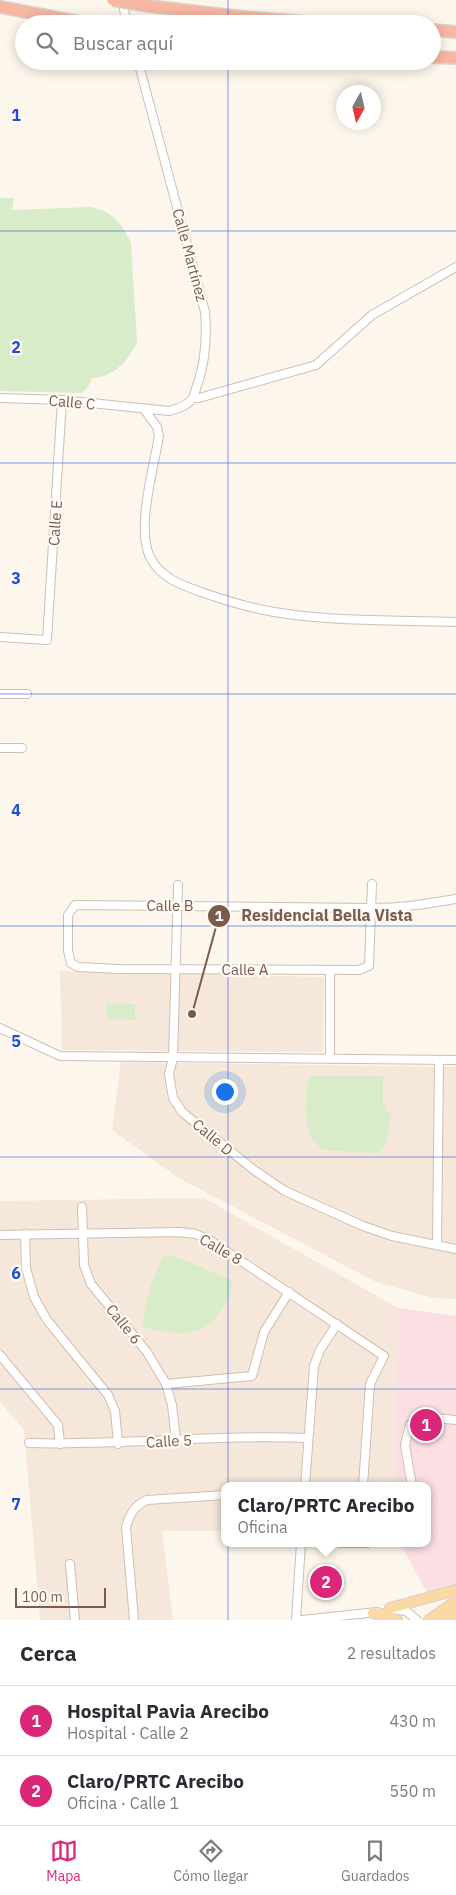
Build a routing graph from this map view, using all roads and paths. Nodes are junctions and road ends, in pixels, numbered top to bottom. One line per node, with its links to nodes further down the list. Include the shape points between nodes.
1 (113, 0): 6 (highway, bridge)
2 (122, 0): 5 (street)
3 (0, 7): 4 (highway)
4 (41, 15)
5 (125, 15)
6 (226, 15)
7 (441, 31): 8 (highway)
8 (456, 32)
9 (441, 57): 10 (highway)
10 (456, 58)
11 (140, 70): 14 (street, Calle Martínez, via 205,312 207,338 203,367)
12 (456, 267): 14 (street, via 372,315 316,364)
13 (0, 398): 15 (street, Calle C)
14 (193, 398): 16 (street, via 179,409)
15 (62, 400): 16 (street, Calle C); 18 (street, Calle E, via 47,640)
16 (144, 408): 17 (street, via 159,436 144,524 145,542 160,571 179,584 233,603 274,612 325,618)
17 (456, 622)
18 (0, 637)
19 (0, 694): 20 (street)
20 (27, 694)
21 (0, 748): 22 (street)
22 (22, 748)
23 (372, 884): 27 (street)
24 (178, 885): 26 (street, Calle D)
25 (456, 899): 27 (street, Calle B, via 410,907)
26 (177, 905): 27 (street, Calle B); 28 (street, Calle B, via 75,905 68,915); 29 (street, Calle D)
27 (371, 908): 30 (street, via 369,966 359,970)
28 (71, 963): 29 (street, Calle A, via 78,967)
29 (176, 969): 30 (street, Calle A); 32 (street, Calle D)
30 (330, 970): 33 (street)
31 (0, 1028): 32 (street, via 60,1056)
32 (173, 1058): 33 (street); 40 (street, Calle D, via 169,1074 172,1098 182,1112 254,1170 285,1190 363,1226)
33 (330, 1059): 34 (street)
34 (439, 1060): 35 (street); 40 (street)
35 (456, 1060)
36 (82, 1207): 37 (street, Calle 6)
37 (83, 1233): 38 (street, Calle 8); 42 (street, Calle 8, via 196,1234); 45 (street, Calle 6, via 84,1265 91,1284 147,1352)
38 (25, 1234): 39 (street, Calle 8); 51 (street, via 26,1268 34,1297 47,1320 108,1395 115,1411)
39 (0, 1235)
40 (437, 1245): 41 (street, Calle D)
41 (456, 1249)
42 (289, 1292): 43 (street, Calle 8); 45 (street, via 264,1332 252,1376)
43 (336, 1324): 47 (street, via 314,1366); 53 (street, Calle 8, via 384,1356 370,1384)
44 (0, 1355): 50 (street, via 58,1425)
45 (166, 1384): 48 (street, Calle 6)
46 (456, 1420): 54 (street, via 425,1417 410,1425 405,1445)
47 (308, 1438): 48 (street, Calle 5, via 266,1436); 52 (street)
48 (176, 1440): 51 (street, Calle 5)
49 (29, 1443): 50 (street, Calle 5)
50 (60, 1444): 51 (street, Calle 5)
51 (118, 1444)
52 (305, 1482)
53 (363, 1482)
54 (411, 1482)
55 (221, 1495): 64 (street, via 147,1500 130,1514 126,1527)
56 (301, 1547): 65 (street)
57 (70, 1564): 63 (street)
58 (456, 1590): 60 (main road)
59 (456, 1601): 69 (main road)
60 (390, 1608): 61 (street); 68 (street, via 406,1611)
61 (373, 1613): 66 (street); 67 (main road)
62 (456, 1613): 70 (main road)
63 (75, 1620)
64 (134, 1620)
65 (296, 1620)
66 (302, 1620)
67 (397, 1620)
68 (417, 1620)
69 (429, 1620)
70 (445, 1620)

